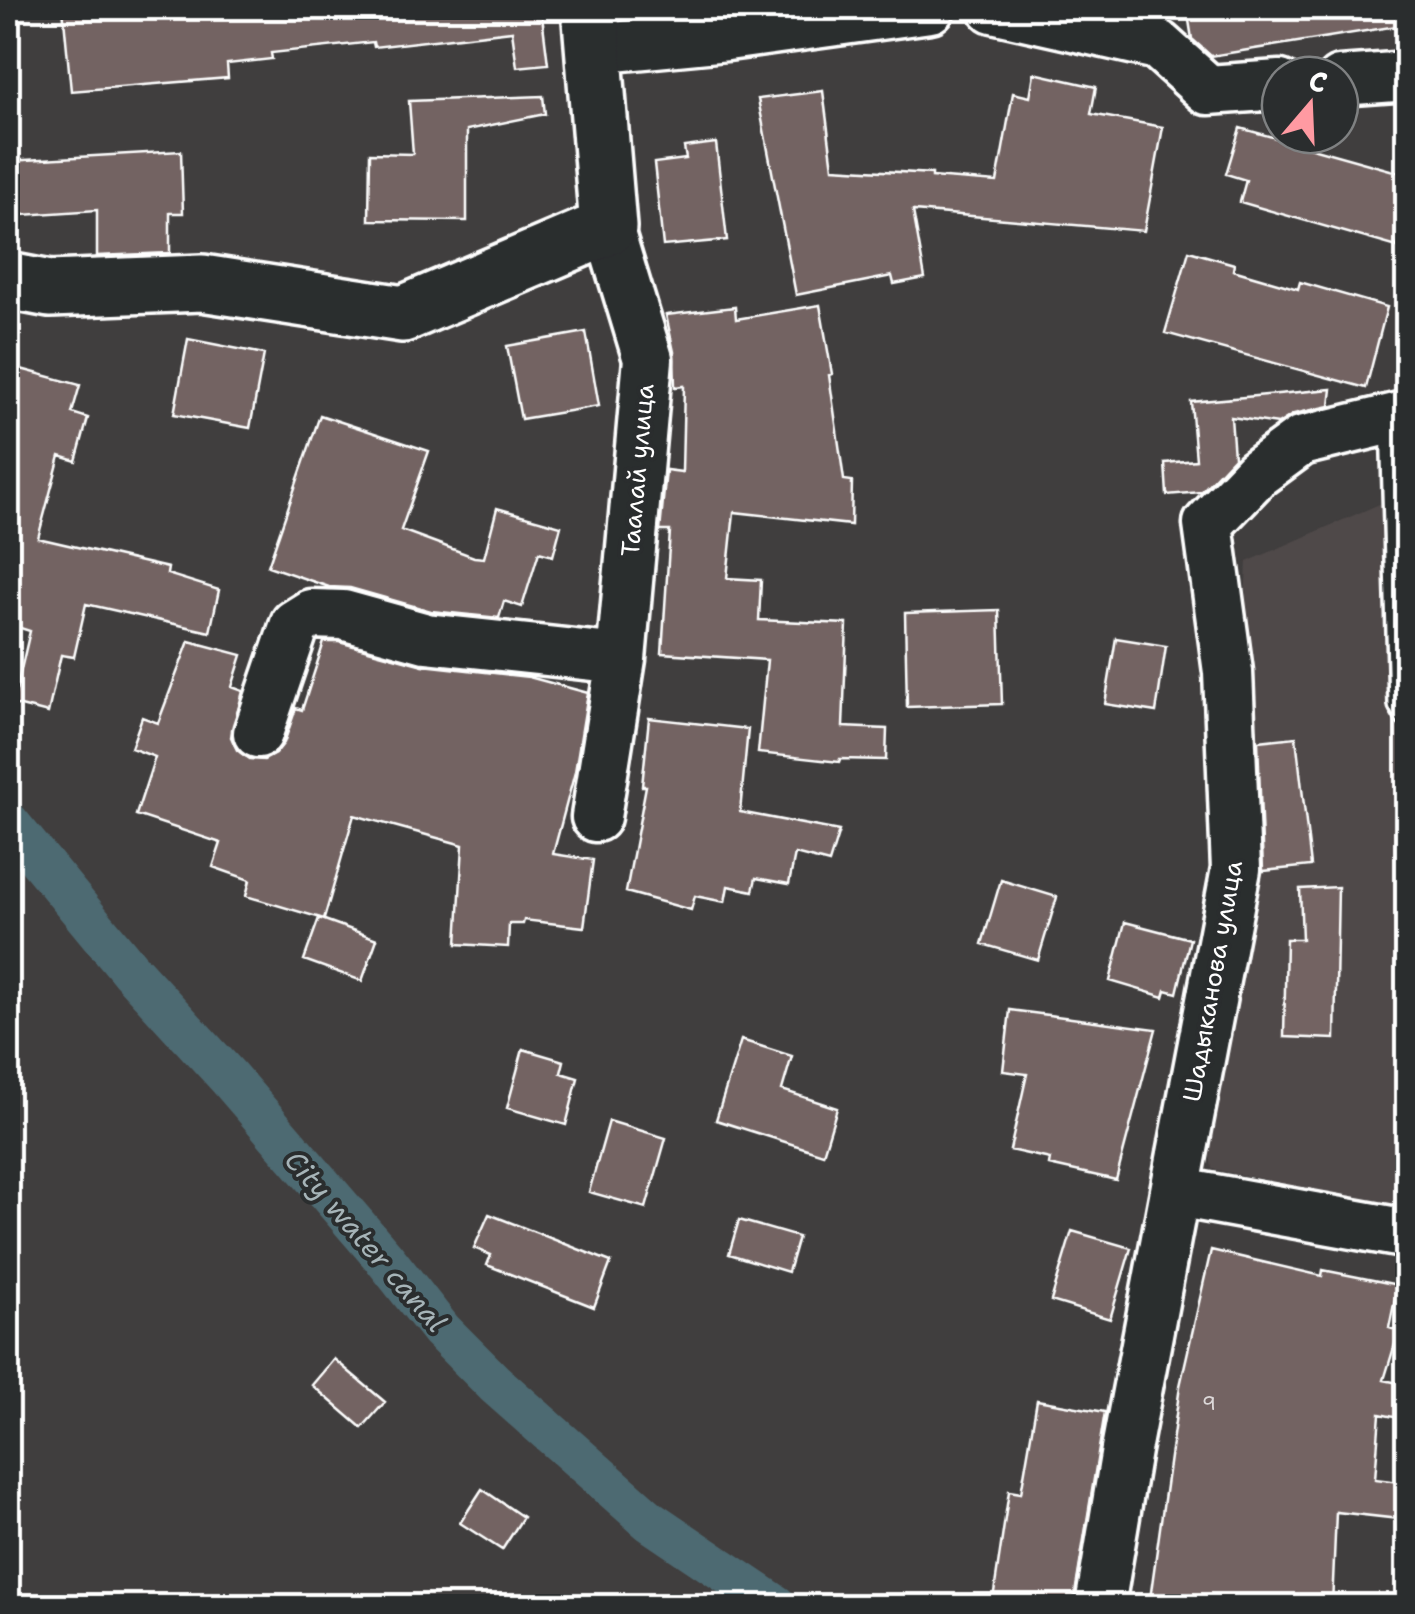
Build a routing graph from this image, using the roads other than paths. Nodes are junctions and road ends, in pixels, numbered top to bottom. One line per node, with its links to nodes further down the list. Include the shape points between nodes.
1 (930, 8): 3 (street, via 726,36)
2 (993, 8): 6 (street, via 1158,44 1208,90)
3 (592, 28): 7 (street, Таалай улица)
4 (1408, 76): 5 (street)
5 (1360, 79)
6 (1260, 86)
7 (608, 227): 8 (street, via 403,314 202,283 50,290); 10 (street, Таалай улица, via 648,359)
8 (8, 281)
9 (1400, 417): 11 (lane, via 1402,704); 14 (street, Шадыканова улица, via 1301,441 1256,474 1208,524 1228,672 1236,869)
10 (621, 659): 12 (street, via 426,638 343,615 311,614 295,624); 13 (street, Таалай улица)
11 (1408, 714)
12 (258, 734)
13 (596, 817)
14 (1176, 1192): 15 (street); 16 (street, Шадыканова улица)
15 (1408, 1234)
16 (1100, 1606)

